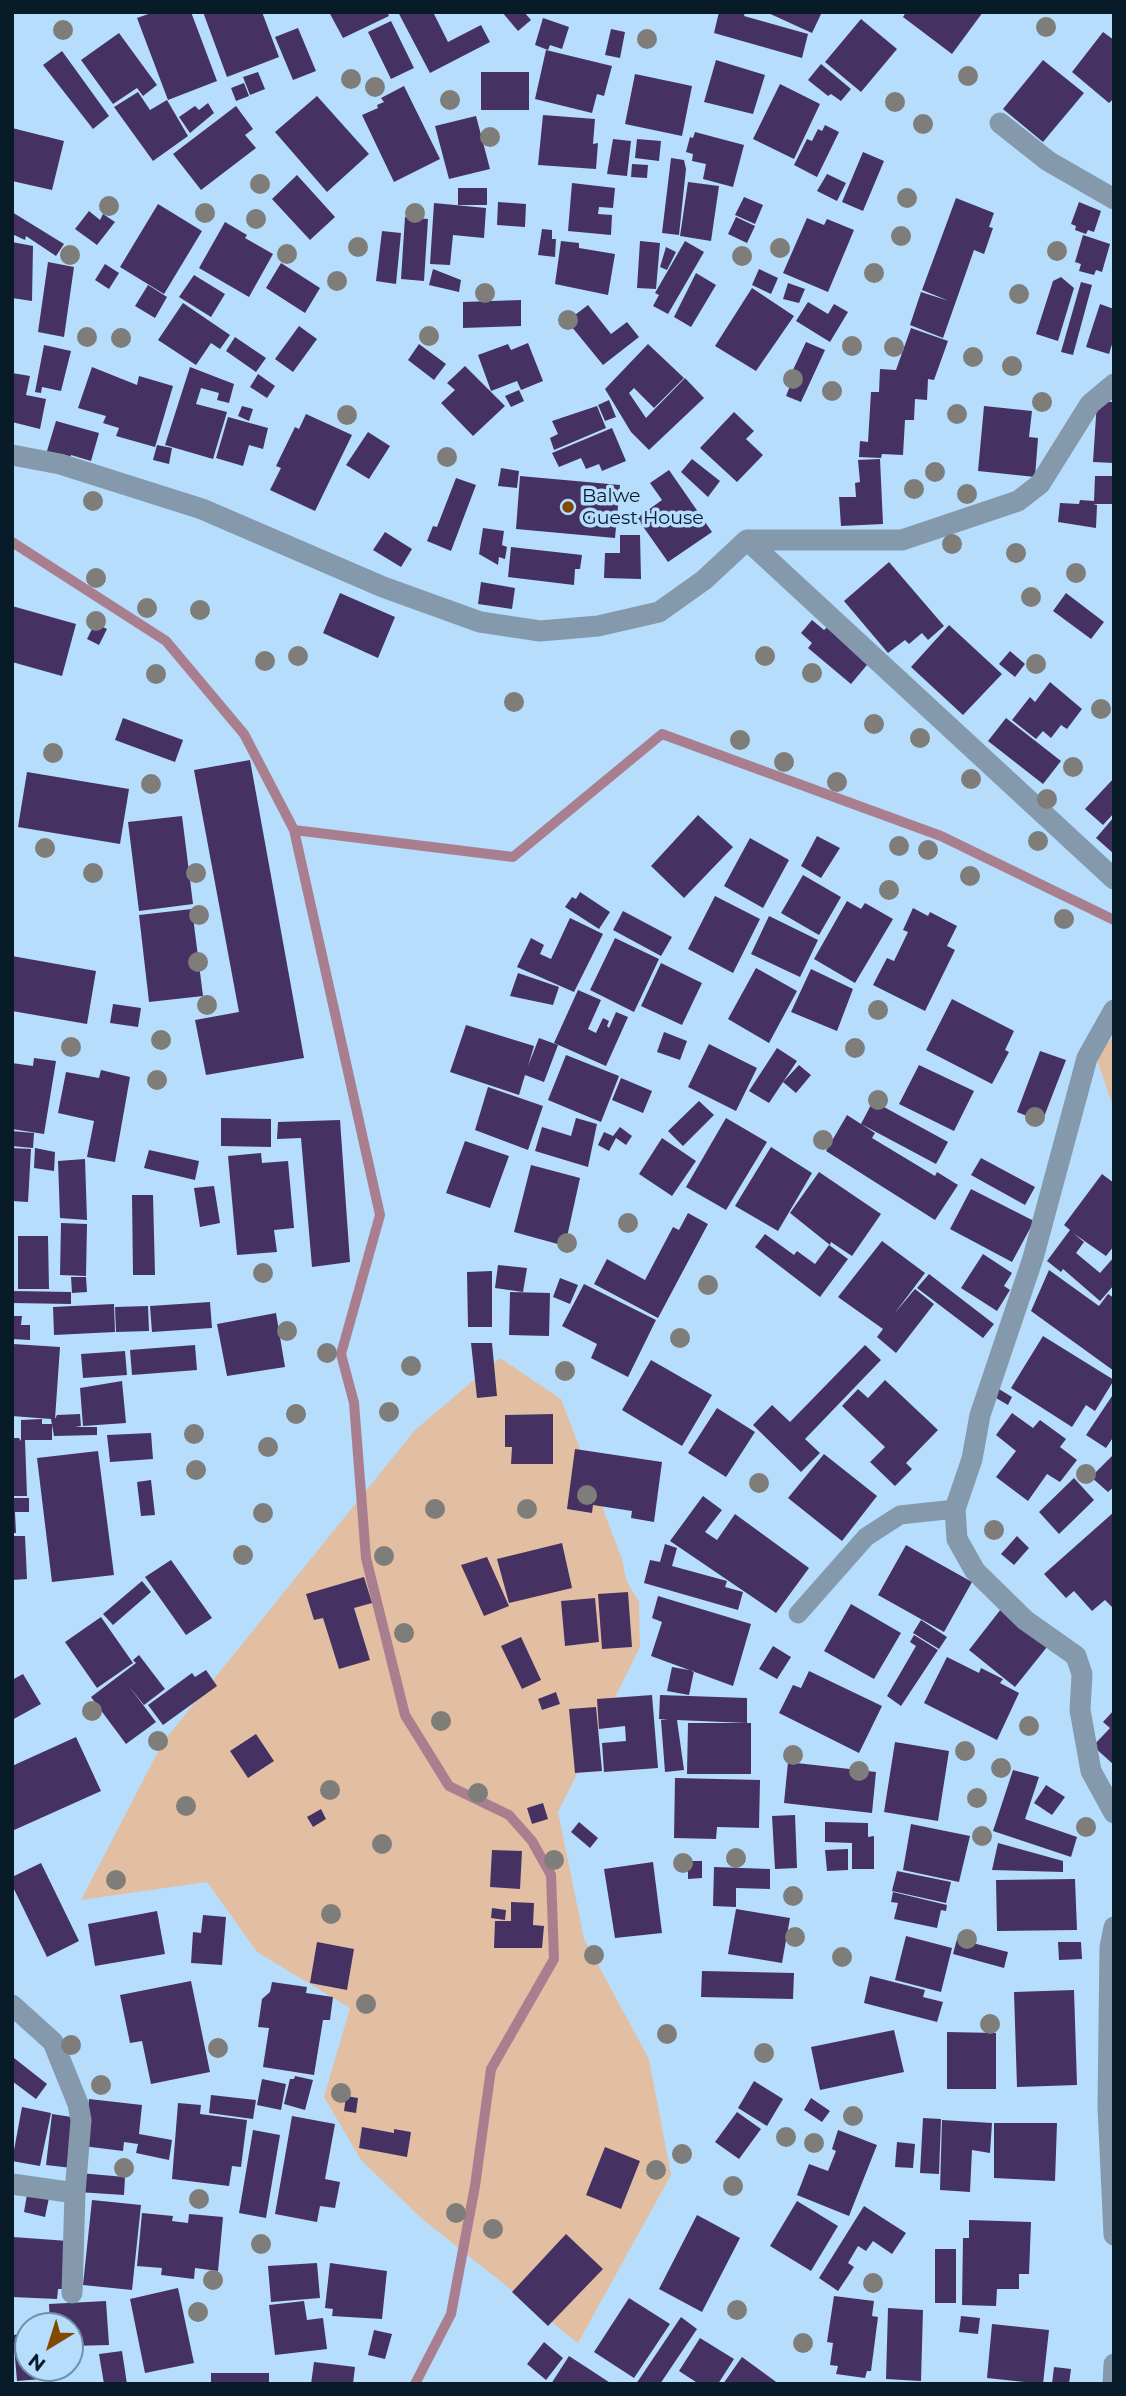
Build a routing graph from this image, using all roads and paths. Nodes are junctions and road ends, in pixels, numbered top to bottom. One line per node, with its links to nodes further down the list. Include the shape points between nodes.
1 (1000, 123): 2 (street, via 1048,161)
2 (1114, 199)
3 (1114, 384): 5 (street, via 1090,404 1040,484 1018,501 902,540)
4 (12, 454): 5 (street, via 60,464 202,509 383,587 480,622 540,631 597,626 659,612 704,580)
5 (747, 540): 6 (street)
6 (1114, 879)
7 (1114, 1010): 8 (street, via 1087,1058)
8 (955, 1509): 9 (lane, via 900,1515 866,1537); 10 (street, via 957,1539 975,1571 1025,1620 1076,1656 1082,1674 1080,1710 1091,1771)
9 (798, 1614)
10 (1114, 1813)
11 (1114, 1927): 15 (street, via 1108,2107)
12 (12, 2005): 14 (street, via 53,2042 78,2104 81,2120)
13 (12, 2184): 14 (street)
14 (75, 2193): 16 (street)
15 (1114, 2235)
16 (72, 2293)
17 (1114, 2364): 18 (street)
18 (1114, 2384)

